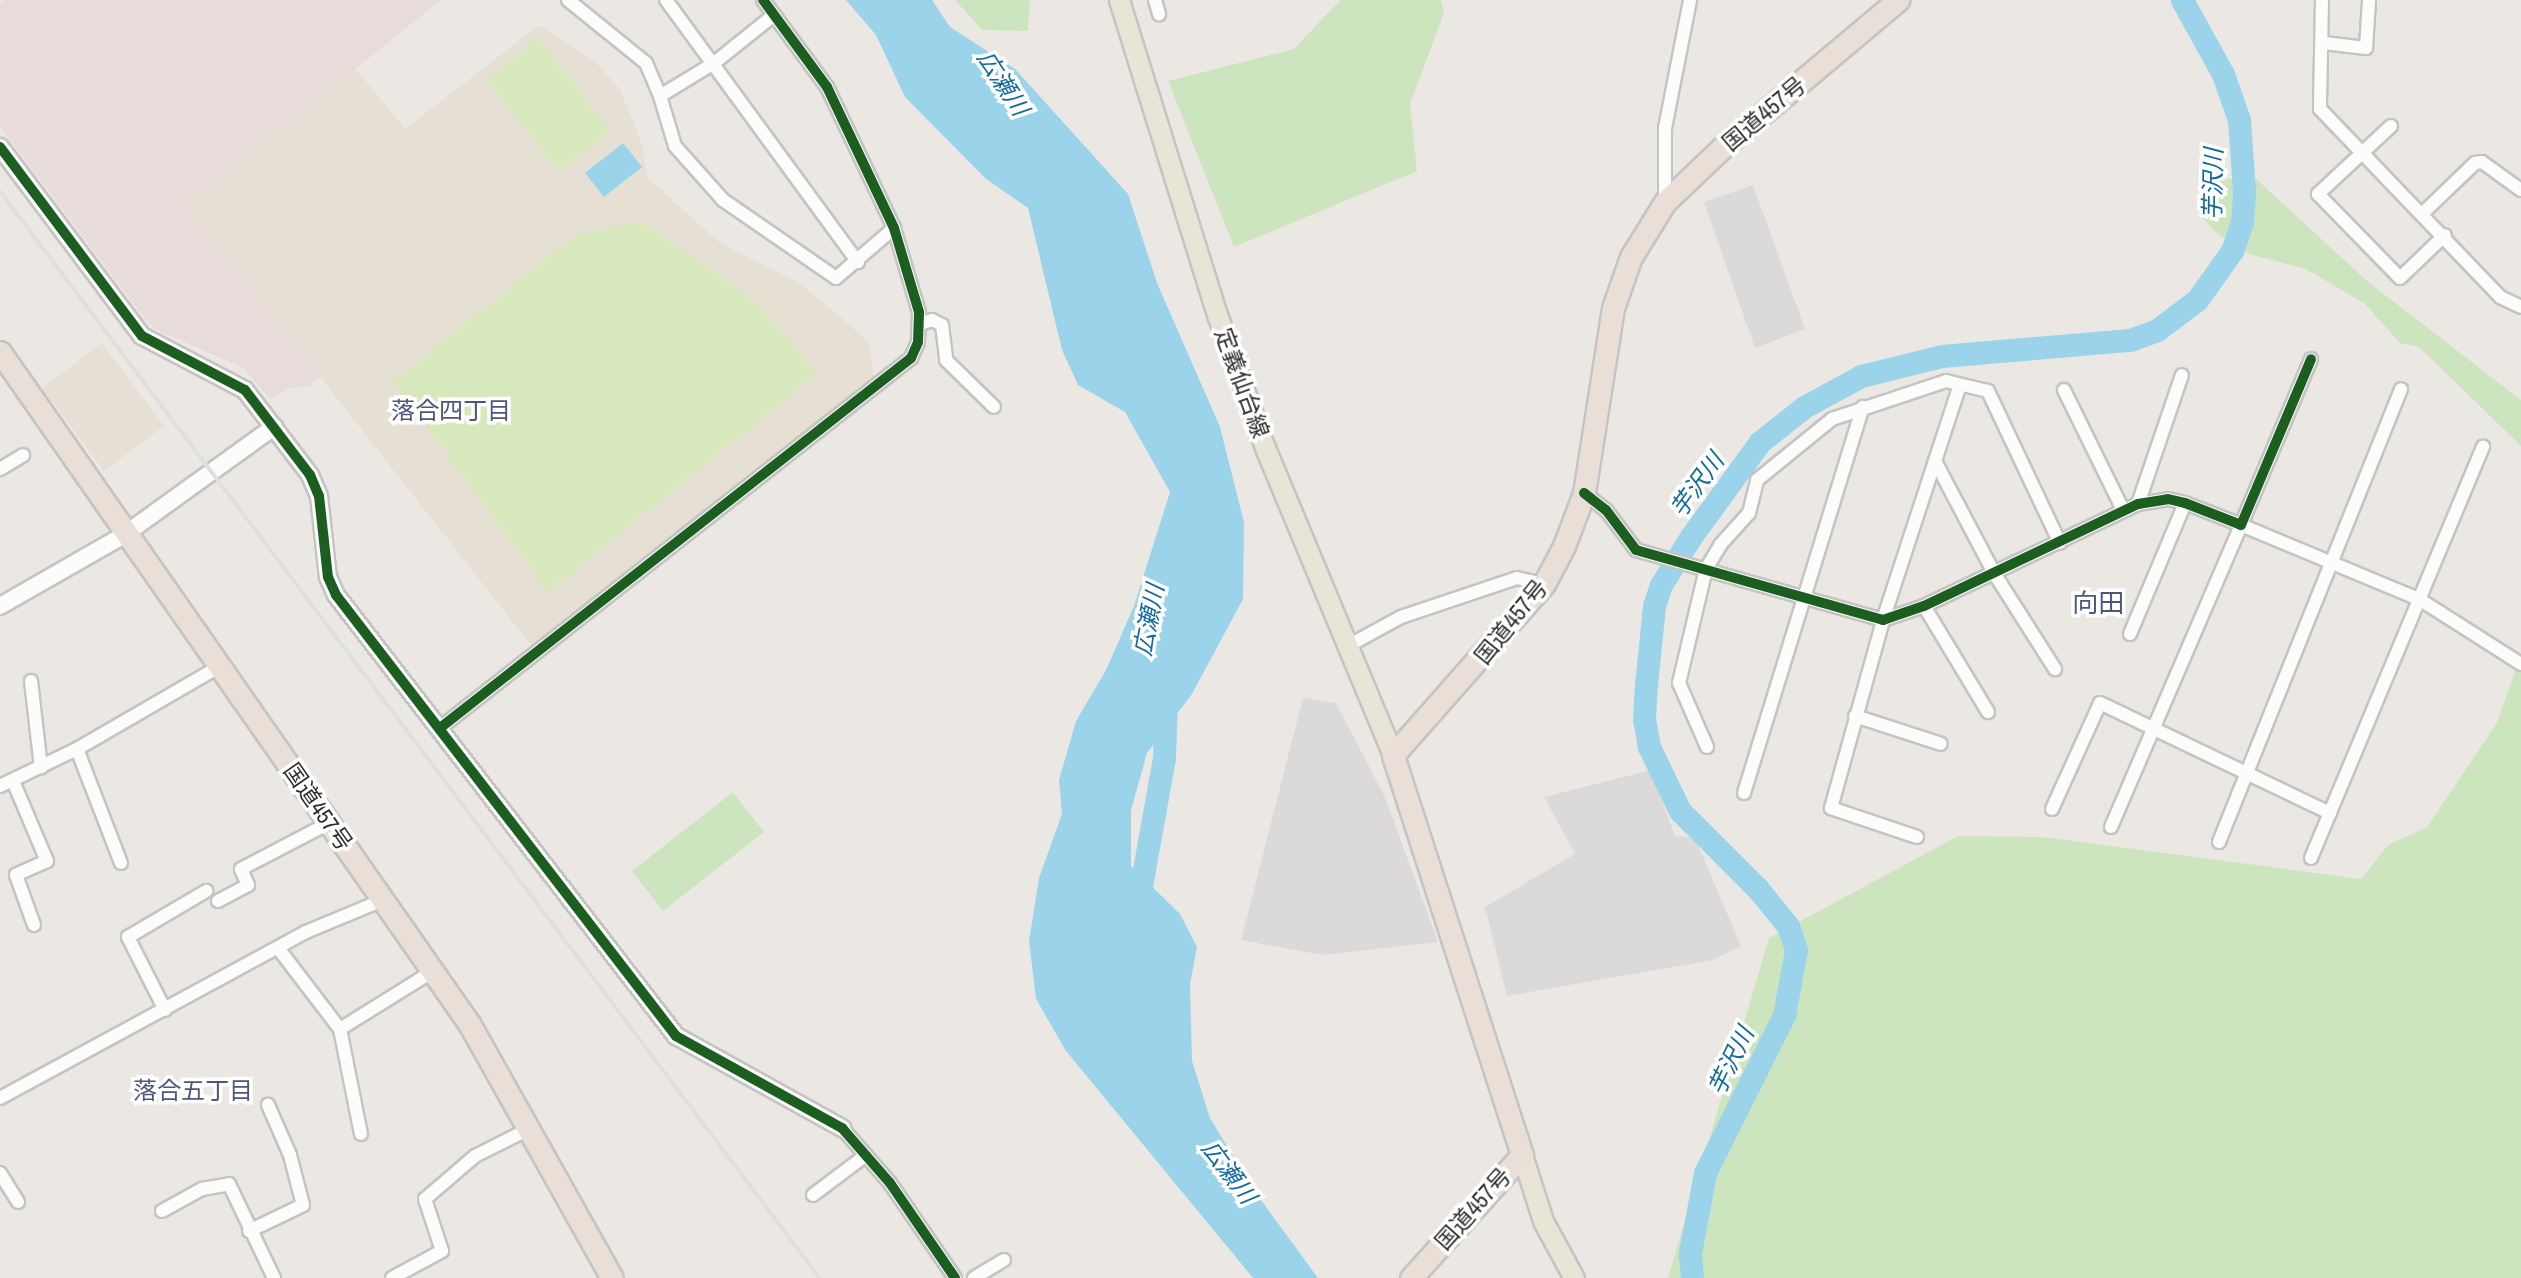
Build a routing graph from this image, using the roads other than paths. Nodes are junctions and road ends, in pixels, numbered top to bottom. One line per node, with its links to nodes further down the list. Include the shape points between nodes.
1 (568, 0): 14 (street, via 646,63)
2 (666, 0): 13 (street)
3 (763, 0): 11 (street)
4 (1119, 0): 56 (main road, 定義仙台線, via 1218,317)
5 (1155, 0): 10 (street)
6 (1690, 0): 19 (street, via 1665,128)
7 (1898, 0): 19 (highway, 国道457号, via 1723,147)
8 (2322, 0): 12 (street)
9 (2369, 0): 12 (street, via 2366,48)
10 (1159, 14)
11 (774, 15): 13 (street); 21 (street, via 827,87)
12 (2323, 43): 17 (street, via 2320,109)
13 (714, 63): 14 (street); 23 (street)
14 (660, 96): 23 (street, via 675,146 723,201 836,278)
15 (2390, 126): 17 (street)
16 (0, 147): 34 (street, via 142,336 156,348 245,390)
17 (2364, 150): 20 (street); 22 (street, via 2318,194 2400,278)
18 (2521, 190): 20 (street, via 2512,188 2482,162 2476,163)
19 (1665, 202): 39 (highway, 国道457号, via 1630,257 1613,308)
20 (2423, 212): 22 (street)
21 (894, 228): 23 (street); 25 (street)
22 (2445, 235): 24 (street, via 2500,297)
23 (858, 262)
24 (2521, 307)
25 (920, 324): 32 (street, via 932,320 942,326 946,360); 64 (street, via 911,358 899,371)
26 (0, 352): 44 (highway, 国道457号)
27 (2311, 359): 43 (street)
28 (2182, 374): 41 (street)
29 (1960, 385): 33 (street, via 1939,383); 37 (street); 45 (street, via 1988,391)
30 (2401, 389): 46 (street)
31 (2064, 390): 42 (street)
32 (994, 407)
33 (1863, 407): 47 (street, via 1832,419 1757,480 1749,513); 50 (street)
34 (274, 427): 44 (street); 64 (street, via 310,475 319,496 328,577 336,594)
35 (2483, 446): 51 (street)
36 (23, 455): 38 (street)
37 (1935, 461): 48 (street); 54 (street)
38 (0, 468)
39 (1584, 493): 47 (street, via 1606,510 1636,550); 49 (highway, 国道457号)
40 (2185, 503): 41 (street, via 2168,499); 43 (street); 55 (street)
41 (2138, 504): 42 (street)
42 (2123, 510): 45 (street)
43 (2241, 525): 46 (street); 63 (street)
44 (124, 535): 52 (street); 58 (highway, 国道457号)
45 (2060, 543): 48 (street)
46 (2332, 560): 51 (street); 70 (street)
47 (1703, 569): 50 (street); 66 (street, via 1679,683)
48 (1994, 573): 53 (street); 59 (street)
49 (1544, 584): 56 (street, via 1517,578 1401,617); 68 (highway, 国道457号)
50 (1807, 597): 54 (street); 73 (street)
51 (2419, 599): 57 (street); 75 (street)
52 (0, 606)
53 (1924, 606): 54 (street); 61 (street)
54 (1883, 620): 62 (street)
55 (2130, 634)
56 (1346, 647): 68 (main road, 定義仙台線)
57 (2521, 664)
58 (220, 666): 67 (street); 76 (highway, 国道457号)
59 (2055, 669)
60 (31, 681): 69 (street)
61 (1988, 712)
62 (1855, 716): 65 (street); 78 (street, via 1830,808)
63 (2153, 727): 70 (street); 74 (street, via 2100,703); 77 (street)
64 (440, 729): 92 (street, via 676,1036)
65 (1941, 744)
66 (1707, 747)
67 (77, 750): 69 (street); 81 (street)
68 (1393, 755): 96 (highway, 国道457号)
69 (41, 767): 71 (street)
70 (2246, 775): 75 (street); 79 (street)
71 (13, 781): 72 (street); 85 (street, via 47,861 16,875)
72 (0, 786)
73 (1744, 793)
74 (2052, 808)
75 (2330, 813): 80 (street)
76 (329, 823): 83 (highway, 国道457号); 84 (street, via 241,869 248,885)
77 (2111, 827)
78 (1917, 837)
79 (2219, 842)
80 (2312, 858)
81 (121, 863)
82 (206, 891): 88 (street, via 128,937)
83 (383, 900): 86 (street); 87 (highway, 国道457号)
84 (218, 901)
85 (34, 925)
86 (278, 948): 88 (street); 89 (street)
87 (433, 971): 89 (street); 93 (highway, 国道457号, via 470,1025)
88 (165, 1010): 90 (street, via 75,1054)
89 (340, 1029): 94 (street)
90 (0, 1098)
91 (268, 1105): 101 (street, via 290,1155 303,1205)
92 (842, 1128): 95 (street)
93 (529, 1129): 105 (street, via 475,1156 425,1199 442,1251); 106 (highway, 国道457号)
94 (361, 1134)
95 (866, 1155): 98 (street); 107 (street)
96 (1522, 1155): 103 (highway, 国道457号); 109 (main road, via 1543,1221)
97 (0, 1173): 99 (street)
98 (813, 1195)
99 (18, 1202)
100 (162, 1212): 101 (street, via 202,1189 229,1184)
101 (249, 1231): 104 (street)
102 (1004, 1260): 108 (street)
103 (1414, 1275)
104 (274, 1278)
105 (392, 1278)
106 (612, 1278)
107 (955, 1278)
108 (974, 1278)
109 (1574, 1278)

